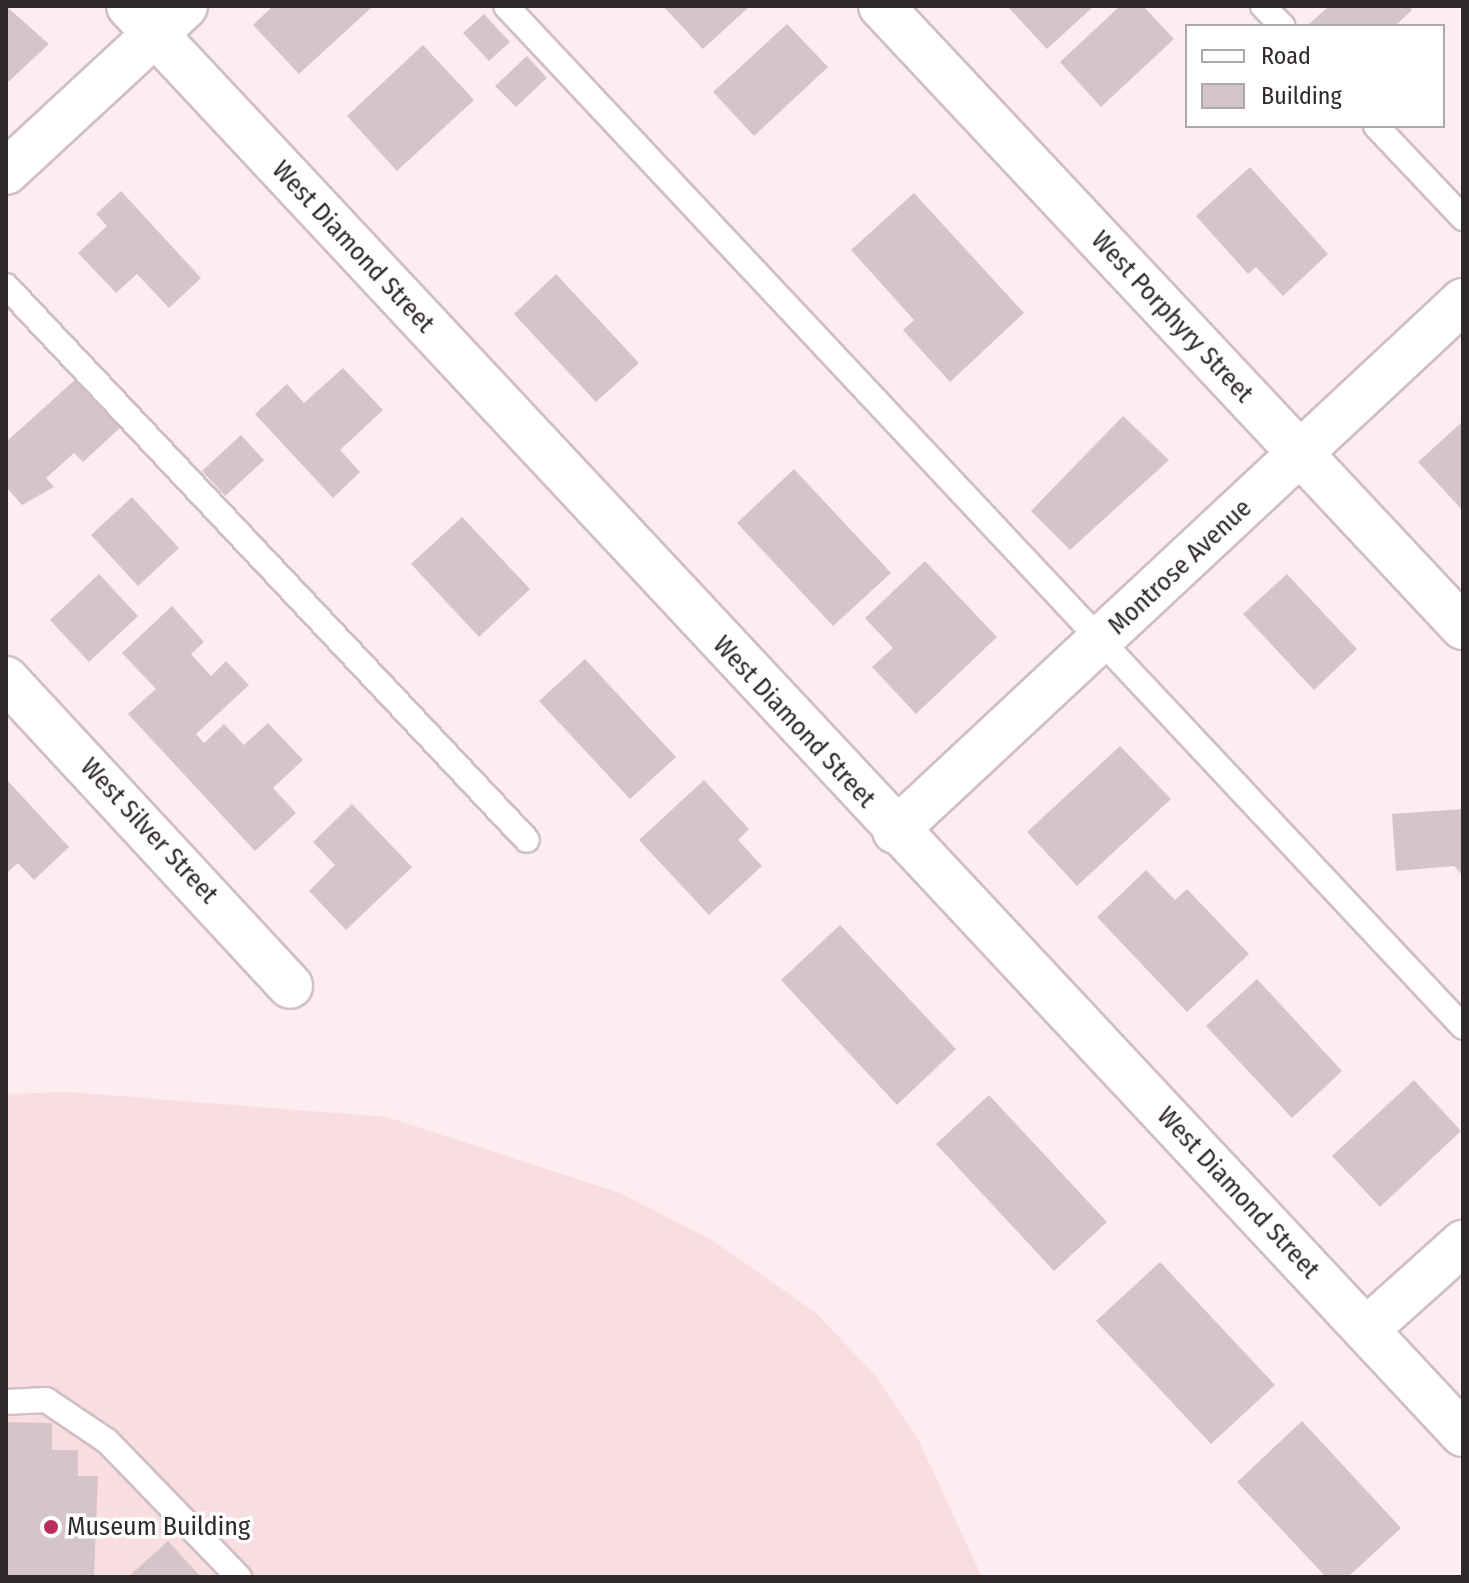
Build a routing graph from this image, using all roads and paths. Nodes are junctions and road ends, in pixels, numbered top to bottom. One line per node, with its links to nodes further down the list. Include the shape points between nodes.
1 (506, 6): 13 (lane)
2 (881, 6): 11 (street, West Porphyry Street)
3 (1263, 6): 5 (lane)
4 (156, 15): 7 (street); 15 (street, West Diamond Street)
5 (1280, 24)
6 (1378, 128): 8 (lane)
7 (6, 172)
8 (1463, 218)
9 (6, 286): 16 (lane)
10 (1463, 301): 11 (street, Montrose Avenue)
11 (1300, 455): 12 (street, West Porphyry Street); 13 (street, Montrose Avenue)
12 (1463, 627)
13 (1100, 641): 15 (street, Montrose Avenue); 18 (lane)
14 (6, 679): 17 (street, West Silver Street)
15 (895, 831): 20 (street, West Diamond Street)
16 (527, 840)
17 (290, 986)
18 (1463, 1027)
19 (1463, 1243): 20 (street)
20 (1367, 1329): 22 (street, West Diamond Street)
21 (6, 1402): 23 (lane, via 46,1400 107,1441)
22 (1463, 1434)
23 (239, 1577)

